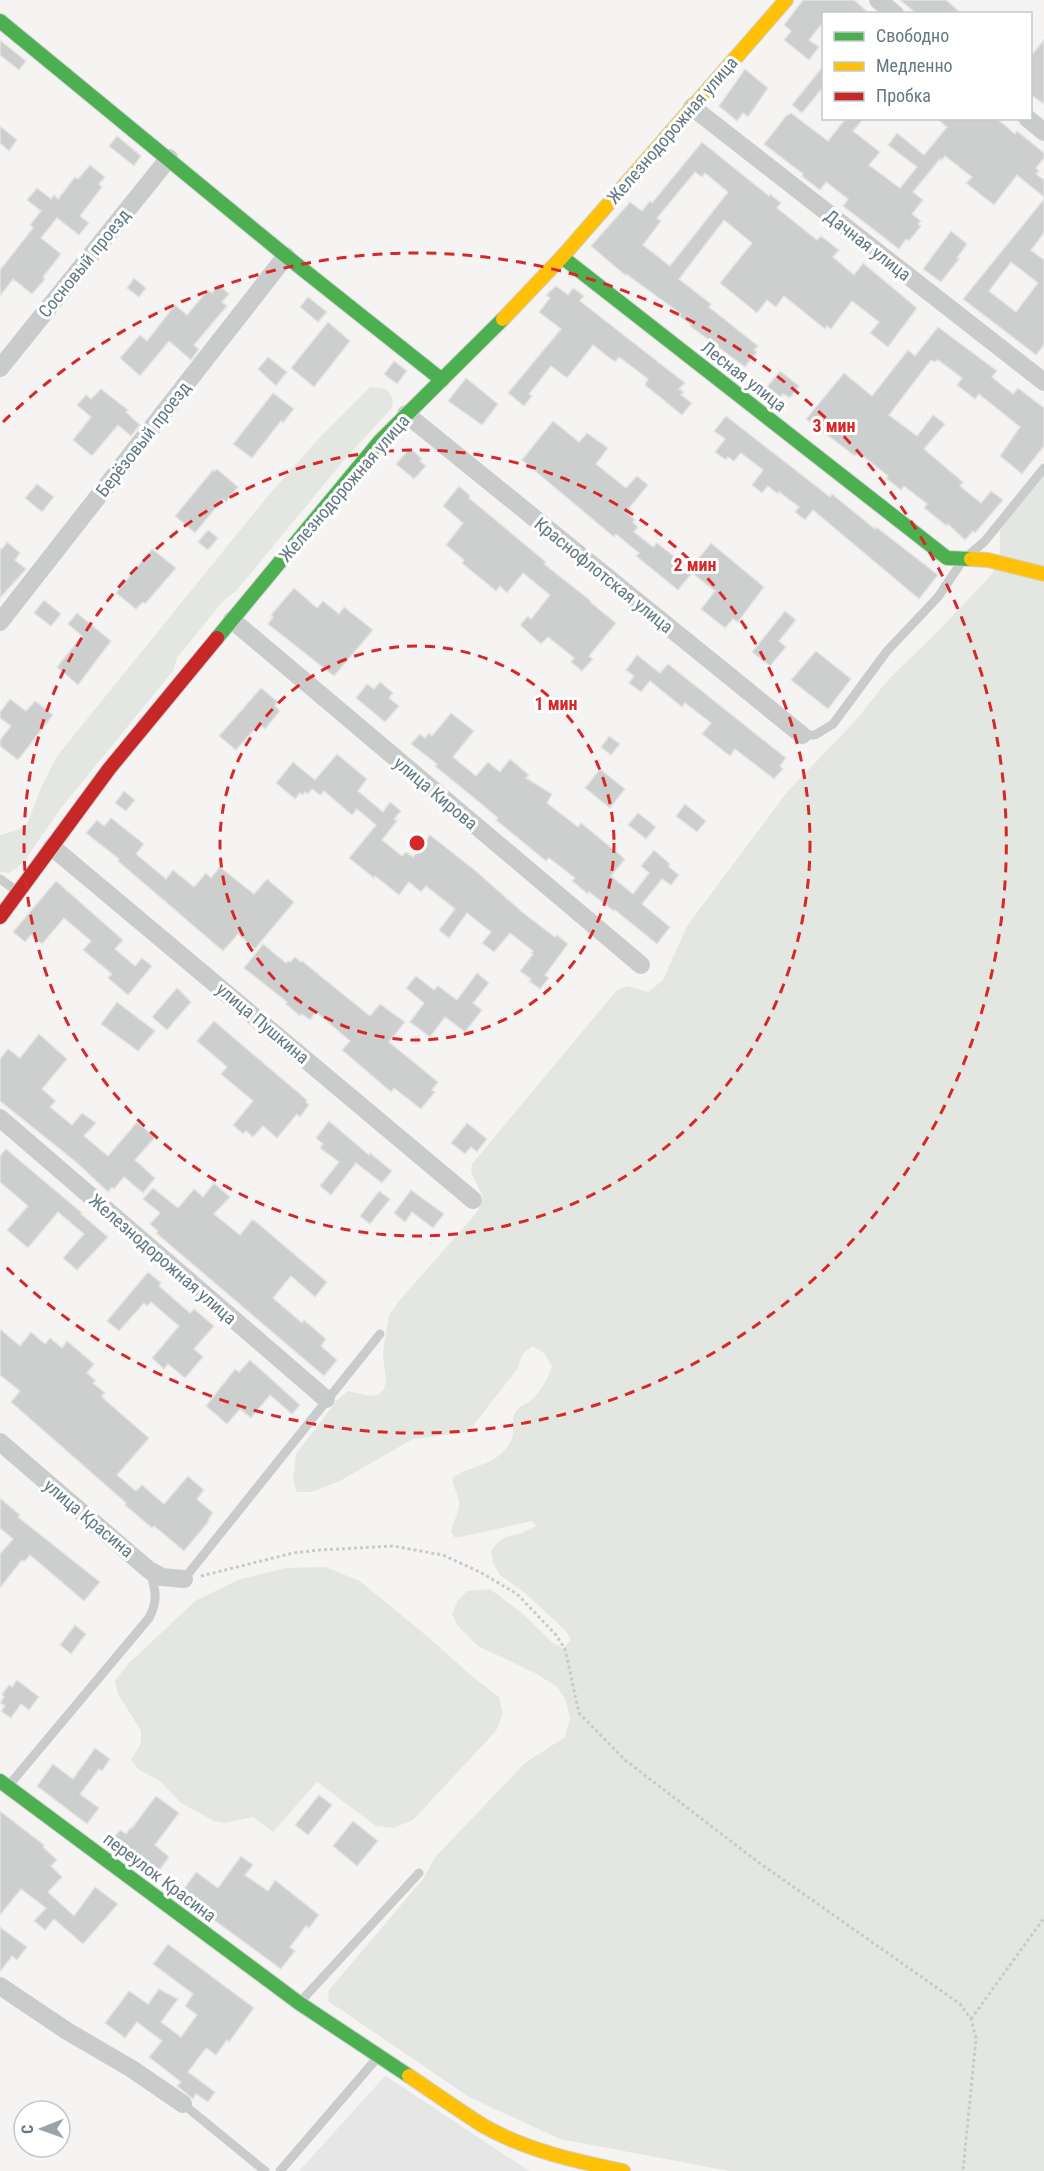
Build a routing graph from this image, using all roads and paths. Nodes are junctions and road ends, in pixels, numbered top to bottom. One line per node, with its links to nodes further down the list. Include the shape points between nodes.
1 (786, 0): 5 (street, Железнодорожная улица)
2 (878, 0): 3 (street)
3 (893, 12)
4 (0, 21): 8 (street)
5 (692, 107): 10 (street, Железнодорожная улица); 13 (street, Дачная улица)
6 (1029, 120): 7 (street)
7 (1044, 132)
8 (169, 158): 9 (street); 11 (street, Сосновый проезд)
9 (286, 256): 12 (street); 19 (street, Берёзовый проезд)
10 (562, 256): 12 (street, Железнодорожная улица); 16 (street, Лесная улица, via 940,553)
11 (0, 368)
12 (442, 380): 14 (street, Железнодорожная улица)
13 (1044, 382)
14 (406, 414): 18 (street, Железнодорожная улица); 20 (street, Краснофлотская улица)
15 (1044, 468): 16 (lane, via 985,540)
16 (963, 560): 17 (street, Лесная улица, via 988,560); 20 (lane, via 938,597 887,651 833,724 815,735)
17 (1044, 574)
18 (232, 620): 21 (street, Железнодорожная улица, via 109,769); 25 (street, улица Кирова)
19 (0, 622)
20 (802, 735)
21 (52, 847): 23 (street, Железнодорожная улица); 27 (street, улица Пушкина)
22 (0, 879): 23 (lane)
23 (19, 893): 24 (street, Железнодорожная улица)
24 (0, 918)
25 (641, 965)
26 (0, 1118): 29 (street, Железнодорожная улица)
27 (473, 1200)
28 (380, 1334): 29 (lane)
29 (326, 1400): 32 (lane)
30 (0, 1442): 31 (street, улица Красина)
31 (149, 1570): 32 (street, улица Красина, via 162,1577); 33 (lane, via 157,1598 149,1618)
32 (184, 1580): 38 (path, via 294,1553 393,1546 443,1556 480,1572 518,1594 556,1635 565,1649 579,1713 625,1760 758,1862 960,2004)
33 (2, 1787): 37 (street, переулок Красина)
34 (419, 1873): 37 (lane)
35 (1044, 1918): 38 (path)
36 (0, 1986): 40 (street)
37 (299, 2003): 39 (street, переулок Красина)
38 (970, 2019): 44 (path, via 976,2038)
39 (379, 2056): 42 (lane); 43 (street, переулок Красина, via 507,2138 550,2155)
40 (183, 2104): 41 (lane)
41 (265, 2171)
42 (280, 2171)
43 (623, 2171)
44 (963, 2171)

